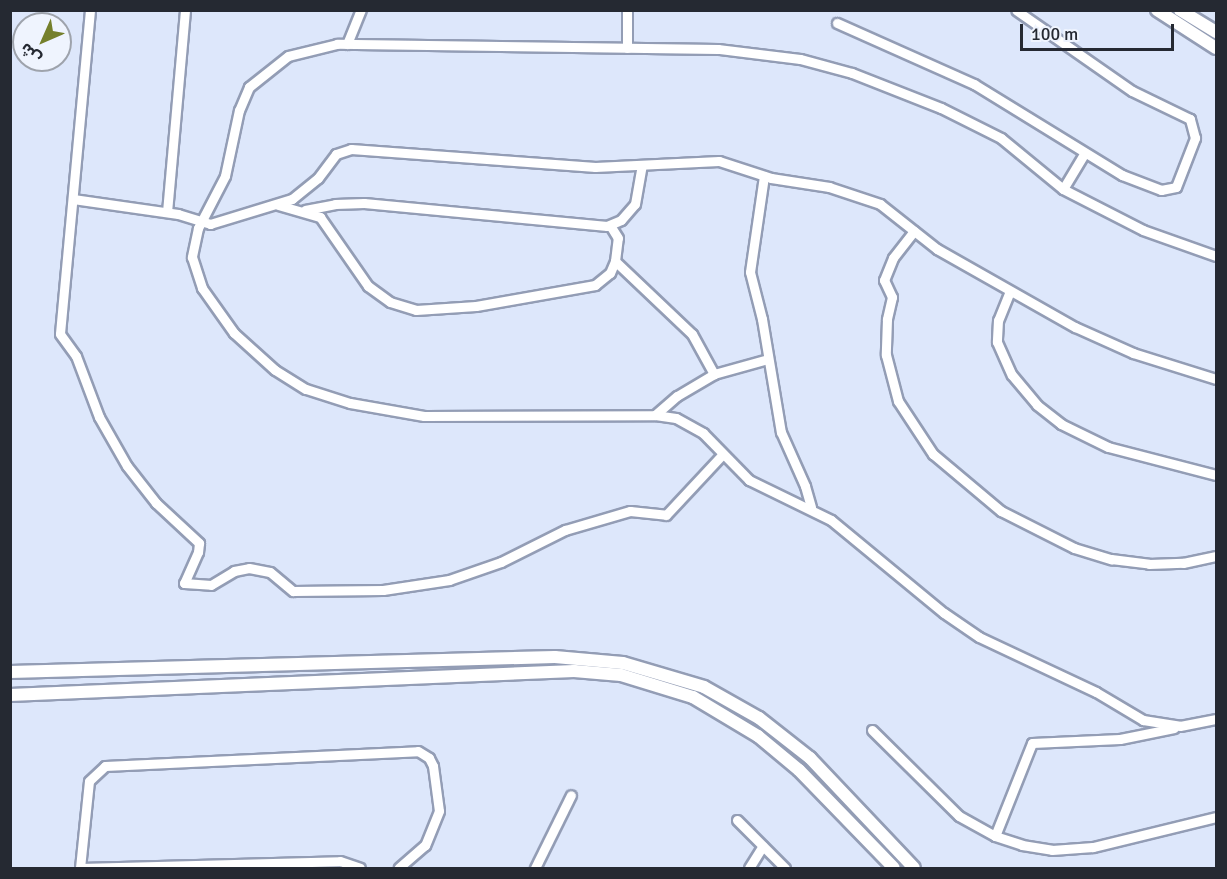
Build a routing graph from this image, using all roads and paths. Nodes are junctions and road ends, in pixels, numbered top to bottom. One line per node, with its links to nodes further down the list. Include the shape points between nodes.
1 (90, 10): 17 (street)
2 (185, 10): 20 (street)
3 (361, 10): 10 (street)
4 (627, 10): 11 (street)
5 (1016, 10): 13 (street, via 1120,83 1185,116 1195,128 1196,138 1178,184 1169,191 1122,175)
6 (1157, 10): 12 (street)
7 (1180, 10): 9 (street)
8 (837, 23): 13 (street, via 974,84)
9 (1216, 32)
10 (347, 44): 11 (street); 21 (street, via 298,52 254,81 241,102 221,188)
11 (627, 48): 16 (street, via 745,51 800,59 852,73 941,108 1001,138)
12 (1216, 48)
13 (1084, 154): 16 (street)
14 (642, 166): 15 (street, via 707,160); 18 (street, via 595,167 351,149 336,154 310,185); 22 (street, via 635,204 627,215)
15 (764, 176): 23 (street, via 817,184 880,204); 27 (street, via 749,262)
16 (1063, 189): 24 (street, via 1143,230)
17 (73, 200): 20 (street); 31 (street, via 60,334 76,356 99,417 128,466 156,502 199,543 184,583 212,585 234,571 249,568 270,572 293,591 383,590 449,580 501,562 565,530 630,511 666,515)
18 (278, 205): 19 (street); 21 (street, via 210,224)
19 (305, 210): 22 (street, via 364,203); 25 (street, via 324,221 368,286 382,298 407,308 455,308 581,290 602,282)
20 (167, 212): 21 (street)
21 (201, 223): 30 (street, via 192,257 211,302 260,359 319,394 424,416)
22 (610, 225): 25 (street, via 618,238)
23 (914, 231): 26 (street, via 937,249); 34 (street, via 893,258 884,280 892,297 886,355 898,401 933,454 1002,511 1074,548 1149,564)
24 (1216, 256)
25 (615, 261): 28 (street, via 692,334)
26 (1010, 291): 29 (street, via 1104,341); 32 (street, via 998,320 997,342 1012,375 1037,405 1061,424 1108,447)
27 (768, 359): 28 (street); 33 (street, via 781,432 806,486)
28 (714, 374): 30 (street, via 677,396)
29 (1216, 379)
30 (655, 415): 31 (street, via 694,427)
31 (722, 455): 33 (street, via 749,480)
32 (1216, 475)
33 (811, 507): 42 (street, via 979,637 1087,687 1143,720)
34 (1216, 556)
35 (10, 672): 36 (street)
36 (66, 673): 38 (street); 56 (street, via 555,657 641,667 704,687 777,730 821,769)
37 (10, 687): 39 (street)
38 (66, 691): 39 (street); 55 (street, via 574,671 639,679 693,697 758,736 806,777)
39 (38, 693): 40 (street)
40 (10, 695)
41 (1216, 719): 42 (street)
42 (1180, 726): 47 (street, via 1120,739 1032,743)
43 (872, 730): 47 (street, via 947,806)
44 (571, 795): 52 (street)
45 (1216, 817): 47 (street, via 1069,850 1036,848)
46 (737, 820): 48 (street)
47 (995, 836)
48 (763, 846): 53 (street); 54 (street)
49 (80, 868): 50 (street, via 340,861); 51 (street, via 88,785 101,767 418,751 432,762 439,811 425,845)
50 (360, 868)
51 (399, 868)
52 (535, 868)
53 (749, 868)
54 (785, 868)
55 (894, 868)
56 (914, 868)

